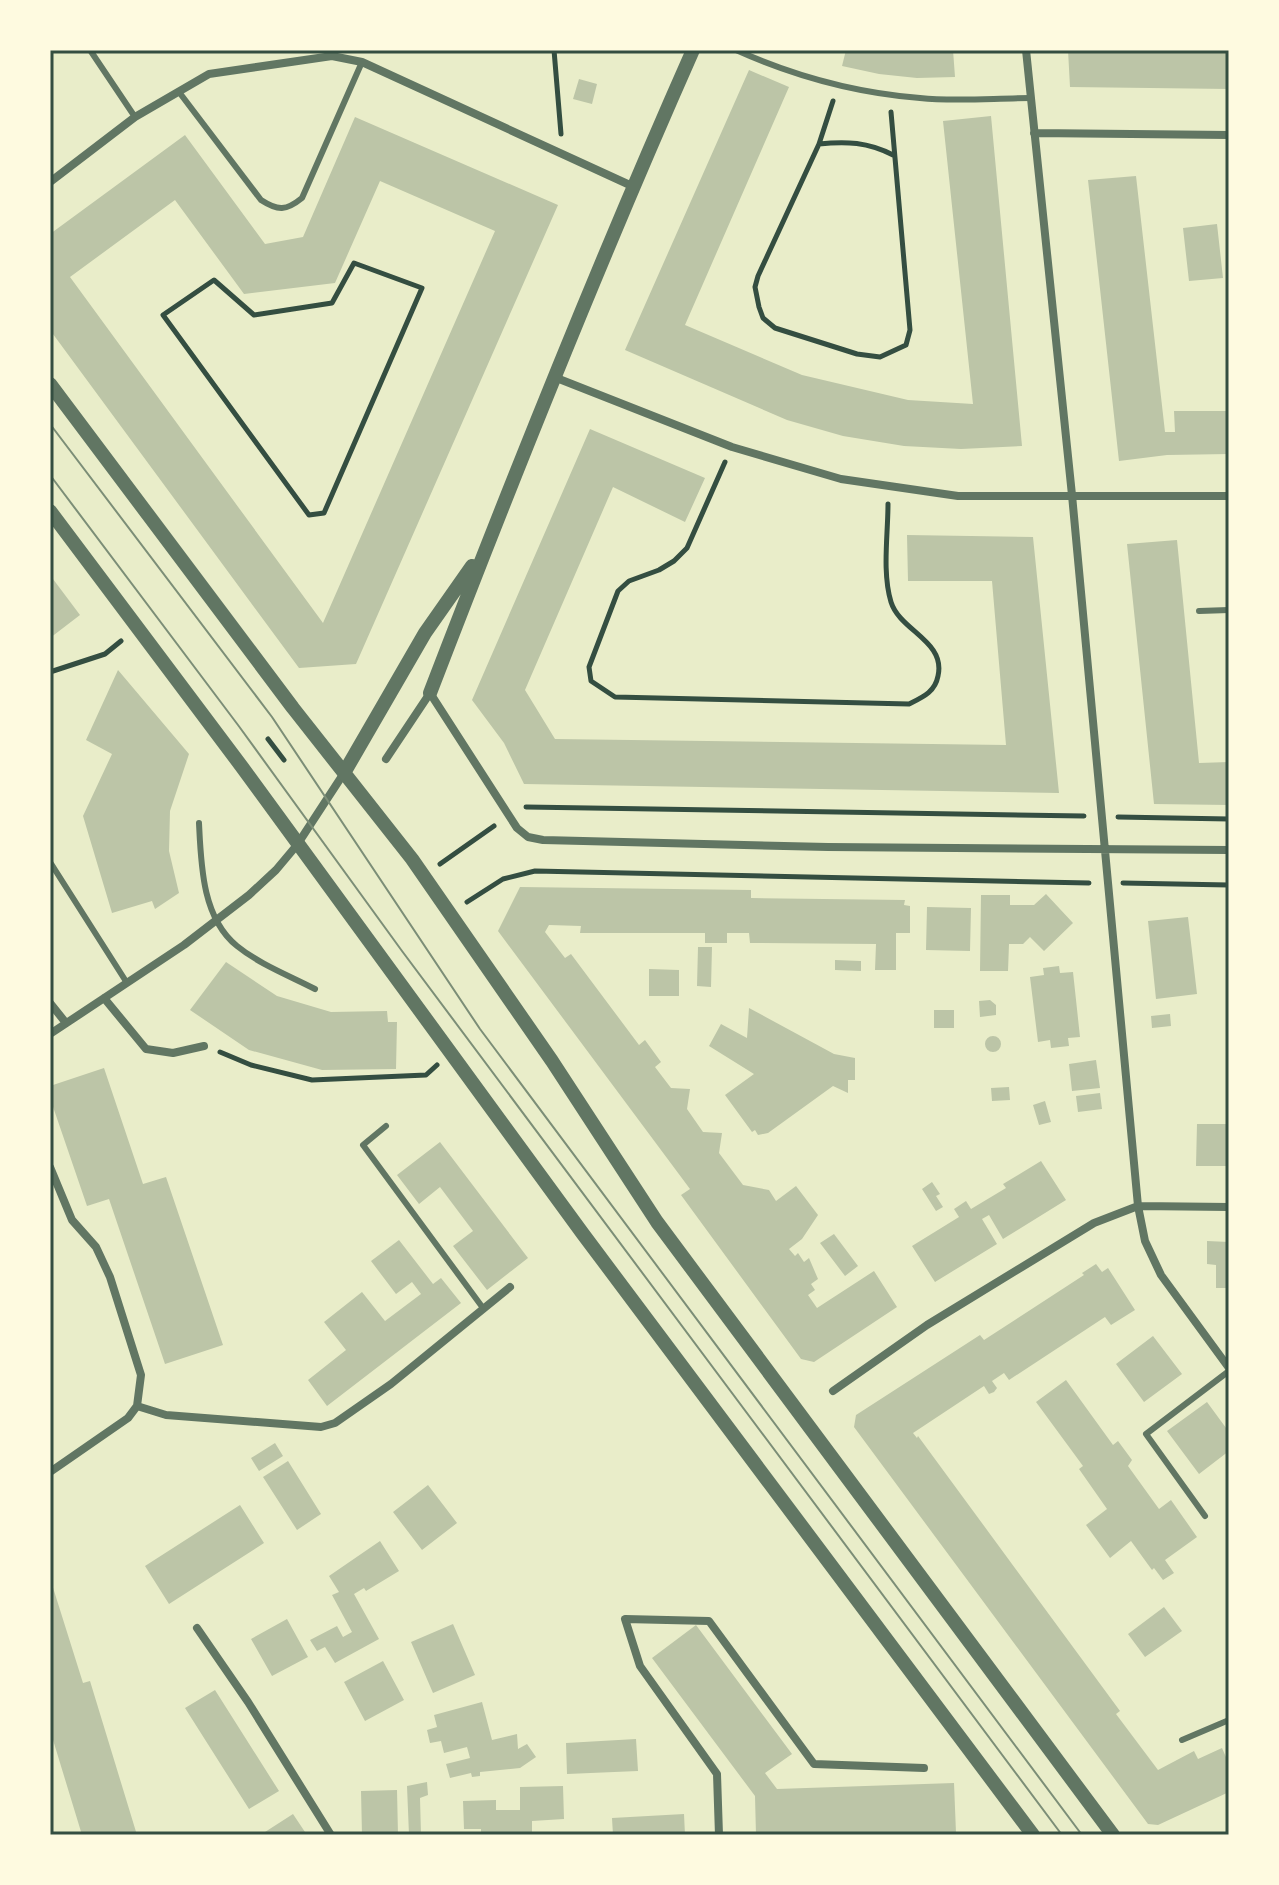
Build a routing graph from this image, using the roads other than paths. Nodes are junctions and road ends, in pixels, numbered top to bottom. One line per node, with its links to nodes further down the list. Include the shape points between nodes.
1 (90, 50): 8 (lane)
2 (693, 50): 12 (street)
3 (736, 50): 7 (lane, via 788,72 890,95)
4 (1026, 50): 7 (street)
5 (362, 62): 6 (street, via 332,56 209,74); 6 (lane, via 302,198 290,208 276,209 261,200); 12 (street)
6 (179, 92): 8 (street)
7 (1031, 98): 9 (street)
8 (135, 117): 11 (street)
9 (1034, 133): 10 (street); 15 (street)
10 (1229, 135)
11 (50, 182)
12 (632, 186): 13 (street)
13 (554, 377): 15 (street, via 732,447 841,479 958,496); 18 (street)
14 (50, 384): 23 (street)
15 (1072, 495): 16 (street); 26 (street)
16 (1229, 496)
17 (50, 511): 25 (street)
18 (484, 548): 21 (street); 23 (street, via 425,633)
19 (1229, 610): 20 (lane)
20 (1199, 611)
21 (430, 693): 22 (street); 26 (street, via 508,817 528,837)
22 (386, 759)
23 (344, 773): 25 (street); 55 (street, via 424,876 657,1222)
24 (199, 823): 29 (lane, via 201,871)
25 (297, 845): 29 (street); 54 (street)
26 (1106, 850): 27 (street); 39 (street)
27 (1229, 850)
28 (50, 862): 30 (lane)
29 (218, 919): 30 (street); 31 (lane, via 238,947)
30 (127, 983): 32 (street)
31 (315, 989)
32 (104, 998): 34 (street); 36 (street, via 146,1049 173,1053)
33 (50, 1003): 34 (street)
34 (66, 1023): 35 (street)
35 (50, 1034)
36 (204, 1046)
37 (386, 1126): 42 (lane, via 363,1145)
38 (50, 1167): 45 (street, via 72,1220 96,1247 110,1277 141,1375)
39 (1138, 1206): 40 (street); 43 (street, via 1145,1241 1161,1275); 44 (street, via 1094,1223 927,1325)
40 (1229, 1207)
41 (510, 1287): 42 (street)
42 (483, 1308): 45 (street, via 391,1384 321,1427 166,1415)
43 (1229, 1370): 47 (lane, via 1146,1434)
44 (833, 1391)
45 (137, 1406): 46 (street, via 106,1435)
46 (50, 1472)
47 (1205, 1516)
48 (197, 1628): 52 (street)
49 (1229, 1720): 50 (lane)
50 (1182, 1740)
51 (924, 1768): 53 (street, via 814,1764 709,1621 625,1619 640,1666 717,1774)
52 (331, 1835)
53 (719, 1835)
54 (1033, 1835)
55 (1113, 1835)

